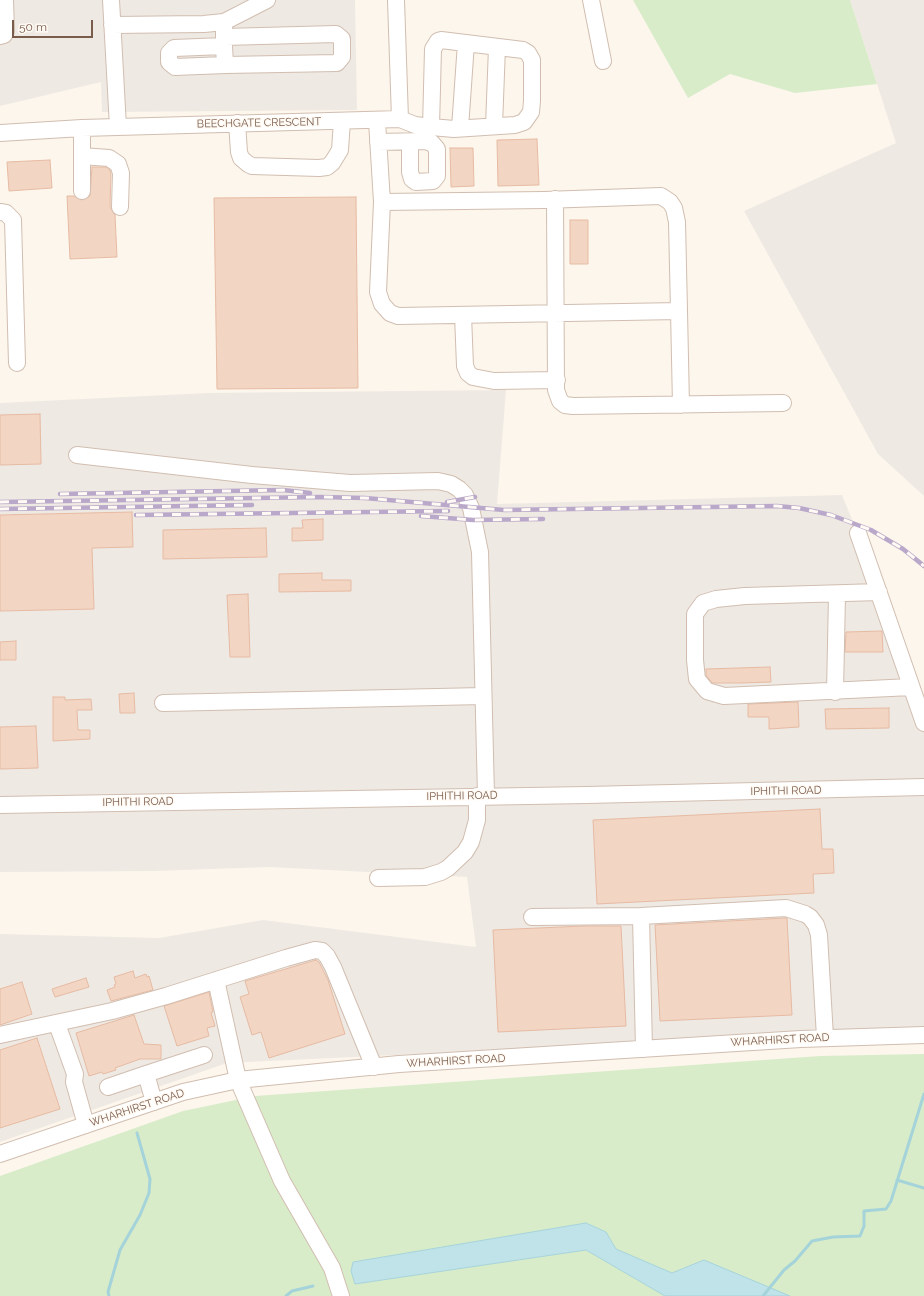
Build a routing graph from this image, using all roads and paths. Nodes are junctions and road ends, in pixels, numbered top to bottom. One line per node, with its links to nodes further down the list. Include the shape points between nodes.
1 (5, 0): 8 (lane, via 6,31)
2 (111, 0): 6 (lane)
3 (267, 0): 7 (lane)
4 (396, 0): 13 (lane)
5 (591, 0): 11 (lane)
6 (112, 25): 7 (lane, via 204,24); 18 (lane)
7 (224, 35): 12 (lane); 12 (lane, via 174,48 170,51 169,58 170,64 175,67); 12 (lane, via 333,33 342,39 342,58 337,63)
8 (0, 36)
9 (466, 43): 10 (lane); 19 (lane, via 441,40 434,45); 21 (lane)
10 (497, 47): 17 (lane); 17 (lane, via 523,50 530,56 532,101 531,112 524,122)
11 (603, 61)
12 (224, 65)
13 (400, 119): 14 (lane, BEECHGATE CRESCENT); 19 (lane, via 415,125)
14 (377, 120): 15 (lane, BEECHGATE CRESCENT); 23 (lane)
15 (342, 122): 16 (lane, BEECHGATE CRESCENT); 16 (lane, via 340,150 332,163 319,168 248,164 239,152)
16 (237, 124): 18 (lane, BEECHGATE CRESCENT)
17 (494, 126): 21 (lane)
18 (118, 127): 20 (lane, BEECHGATE CRESCENT)
19 (431, 127): 21 (lane)
20 (82, 128): 22 (lane, BEECHGATE CRESCENT); 25 (lane)
21 (460, 128)
22 (0, 133)
23 (378, 142): 24 (lane); 28 (lane)
24 (410, 142)
25 (82, 156): 26 (lane); 29 (lane, via 109,158 118,164 121,173)
26 (82, 191)
27 (555, 199): 28 (lane); 31 (lane, via 661,196 665,198 674,208 677,222); 32 (lane)
28 (382, 202): 33 (lane, via 378,292 382,304 390,313 398,316)
29 (120, 207)
30 (0, 212): 34 (lane, via 9,214 13,220)
31 (679, 311): 32 (lane); 37 (lane)
32 (556, 313): 33 (lane); 35 (lane)
33 (463, 315): 35 (lane, via 465,366 473,377 494,381)
34 (17, 363)
35 (557, 380): 37 (lane, via 557,394 565,405)
36 (783, 403): 37 (lane)
37 (681, 405)
38 (77, 455): 44 (lane, via 350,483 430,481 451,484 465,495 480,552)
39 (858, 533): 40 (lane)
40 (879, 592): 41 (lane); 42 (lane)
41 (836, 595): 43 (lane); 43 (lane, via 745,596 716,599 703,603 695,614 696,671 700,684 707,691 724,696)
42 (911, 687): 43 (lane); 46 (lane)
43 (835, 692)
44 (484, 696): 45 (lane); 48 (lane)
45 (163, 703)
46 (924, 723)
47 (924, 787): 48 (lane, IPHITHI ROAD)
48 (481, 796): 49 (lane, IPHITHI ROAD); 50 (lane, via 475,831 465,852 453,864 432,876)
49 (0, 805)
50 (378, 878)
51 (641, 916): 52 (lane); 57 (lane, via 786,908 810,917 819,935); 58 (lane)
52 (532, 917)
53 (216, 980): 54 (lane, via 112,1011); 60 (lane, via 315,950 322,951 333,967); 62 (lane)
54 (56, 1024): 55 (lane); 65 (lane, via 75,1074 74,1082)
55 (0, 1035)
56 (924, 1035): 57 (lane, WHARHIRST ROAD)
57 (825, 1037): 58 (lane, WHARHIRST ROAD)
58 (644, 1049): 60 (lane, WHARHIRST ROAD)
59 (204, 1055): 61 (lane)
60 (374, 1067): 62 (lane, WHARHIRST ROAD)
61 (146, 1074): 63 (lane); 64 (lane)
62 (238, 1080): 64 (lane, WHARHIRST ROAD, via 183,1092); 67 (lane, via 282,1181 332,1268)
63 (108, 1087)
64 (154, 1102): 65 (lane, WHARHIRST ROAD)
65 (91, 1124): 66 (lane, WHARHIRST ROAD)
66 (0, 1154)
67 (341, 1296)

